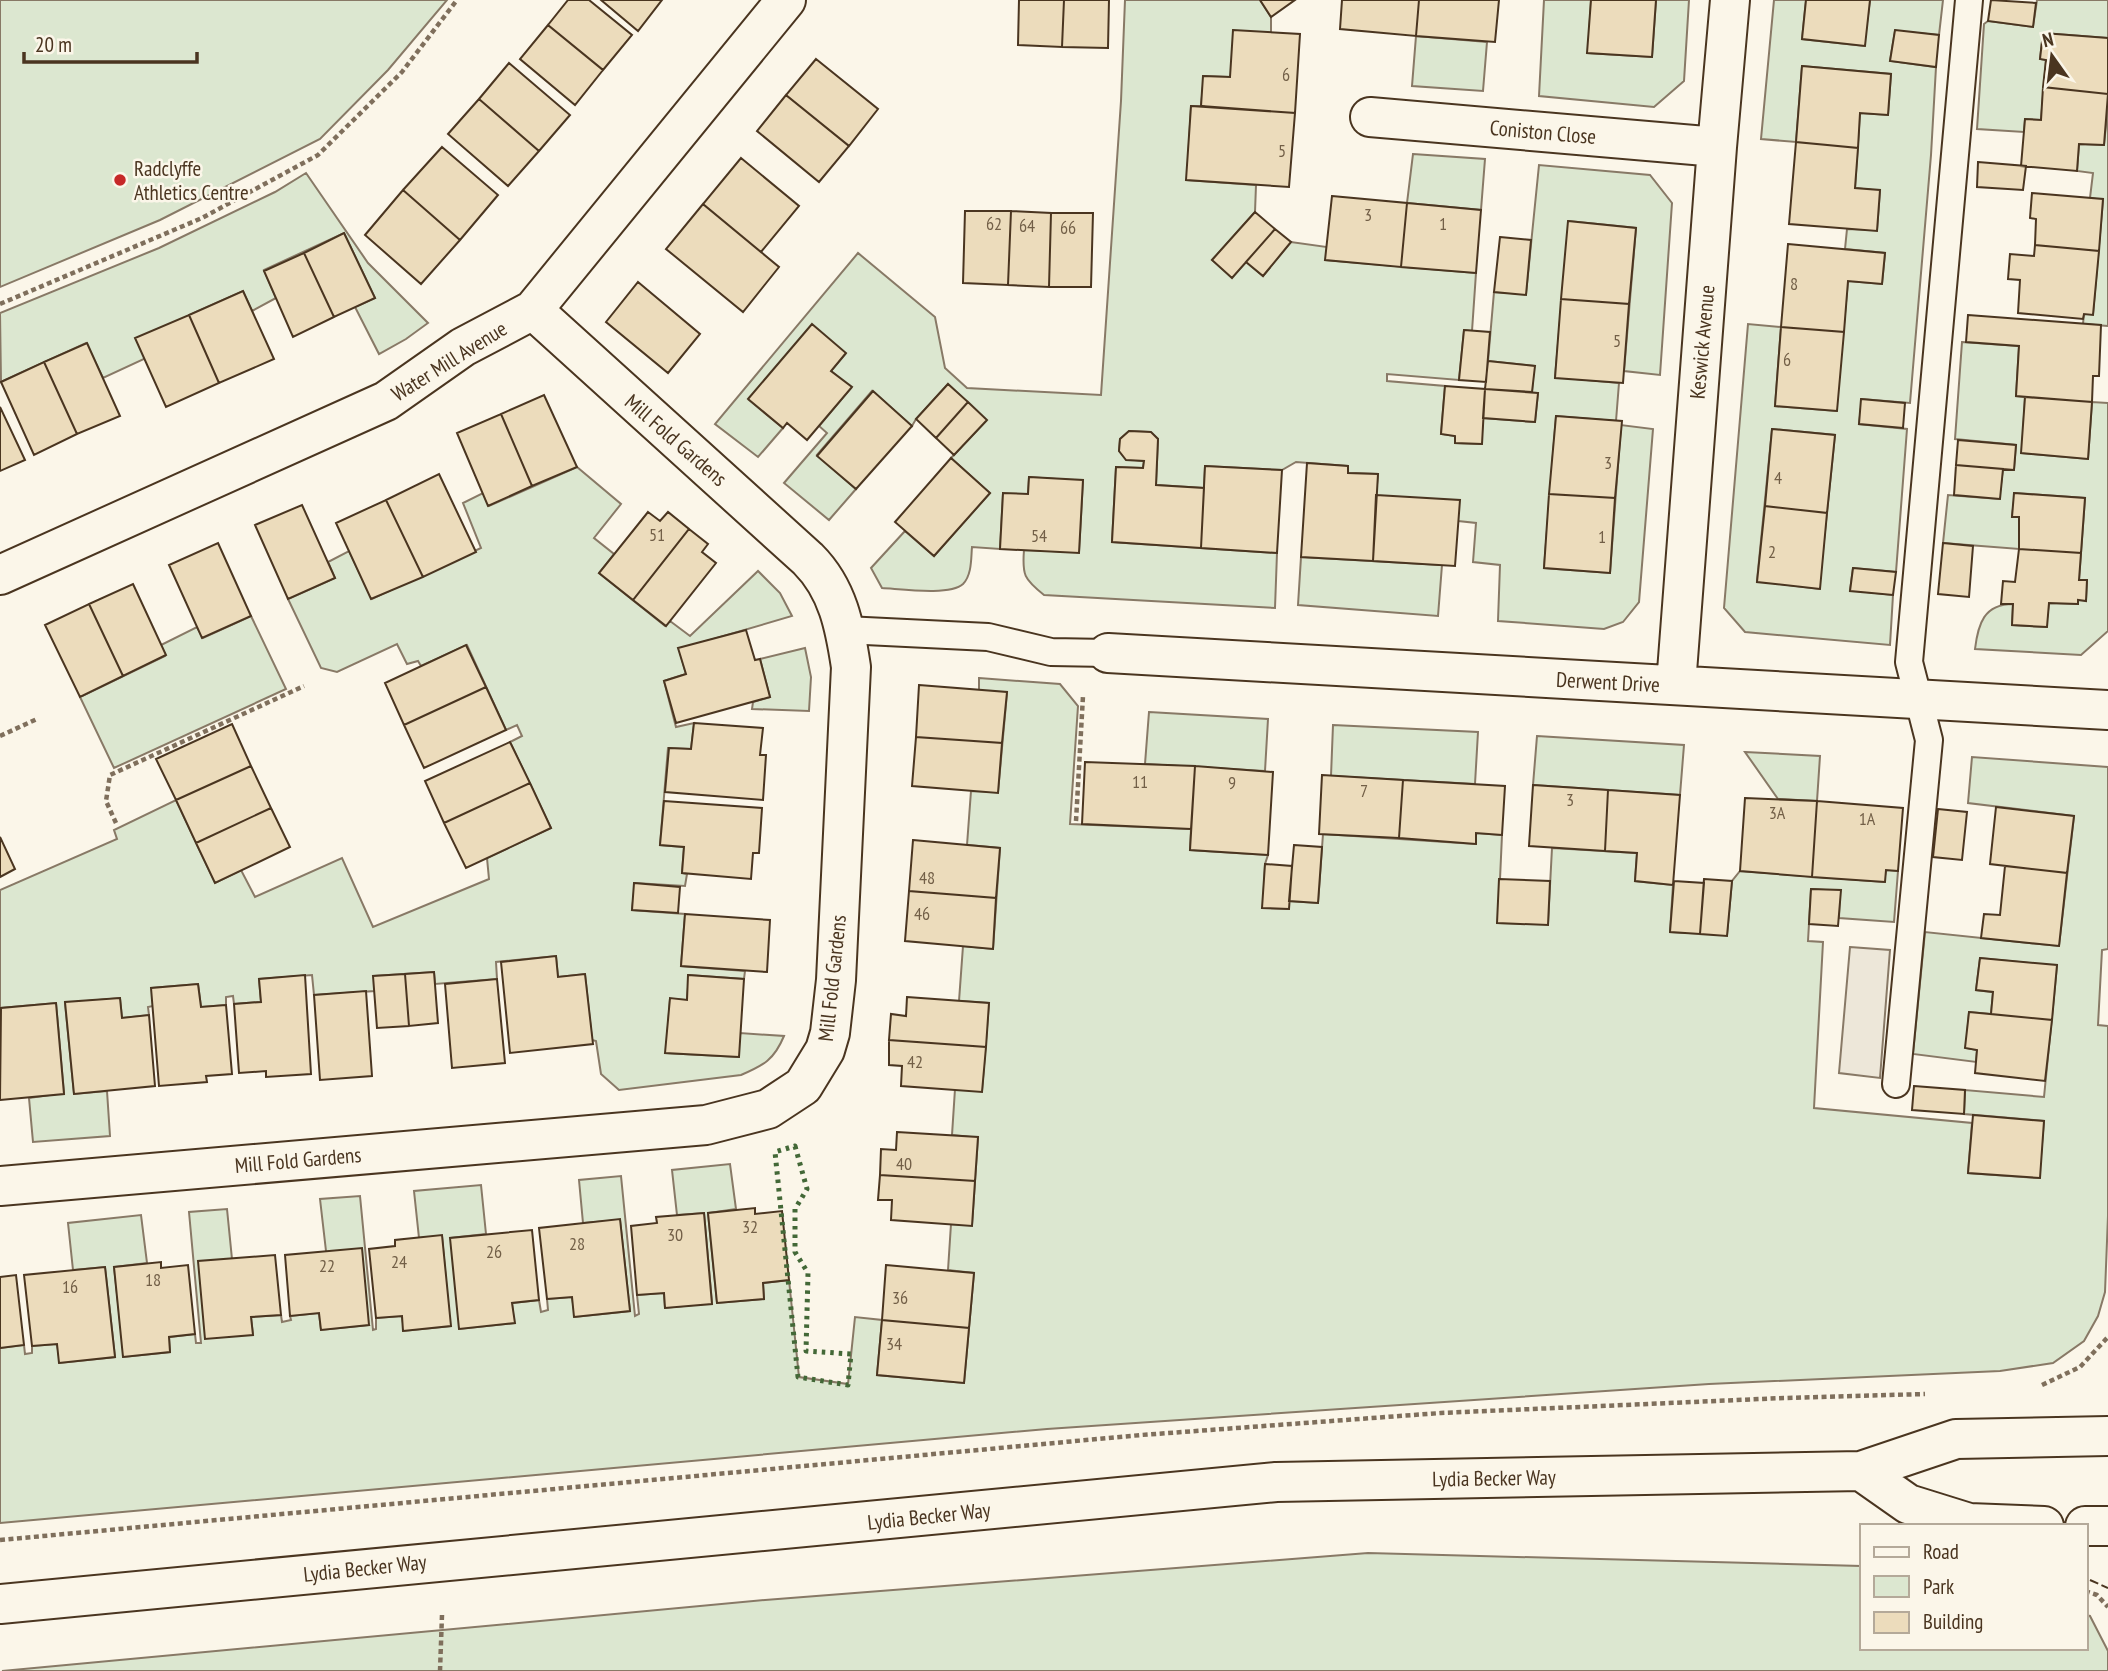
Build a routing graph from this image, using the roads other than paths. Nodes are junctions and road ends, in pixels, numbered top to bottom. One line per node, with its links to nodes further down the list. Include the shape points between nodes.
1 (786, 0): 6 (street, Water Mill Avenue)
2 (1730, 0): 5 (street, Keswick Avenue)
3 (1969, 0): 11 (lane, via 1909,662)
4 (1370, 117): 5 (street, Coniston Close)
5 (1717, 147): 10 (street, Keswick Avenue)
6 (533, 310): 7 (street, Water Mill Avenue, via 463,347 386,401); 8 (street, Mill Fold Gardens, via 812,563 834,594)
7 (0, 575)
8 (845, 630): 9 (lane, via 988,637 1051,652); 14 (street, Mill Fold Gardens, via 851,667 831,1033 803,1086 788,1096 768,1109 706,1125)
9 (1096, 653): 10 (street, Derwent Drive)
10 (1676, 685): 11 (street, Derwent Drive)
11 (1920, 699): 12 (street, Derwent Drive); 13 (lane, via 1929,740)
12 (2108, 709)
13 (1896, 1084)
14 (0, 1186)
15 (2108, 1436): 16 (street, Lydia Becker Way, via 1956,1439)
16 (1861, 1471): 17 (street, via 1908,1504 1969,1523); 20 (street, Lydia Becker Way, via 1276,1482)
17 (1994, 1524)
18 (2087, 1526): 19 (street)
19 (2108, 1526)
20 (0, 1604)

